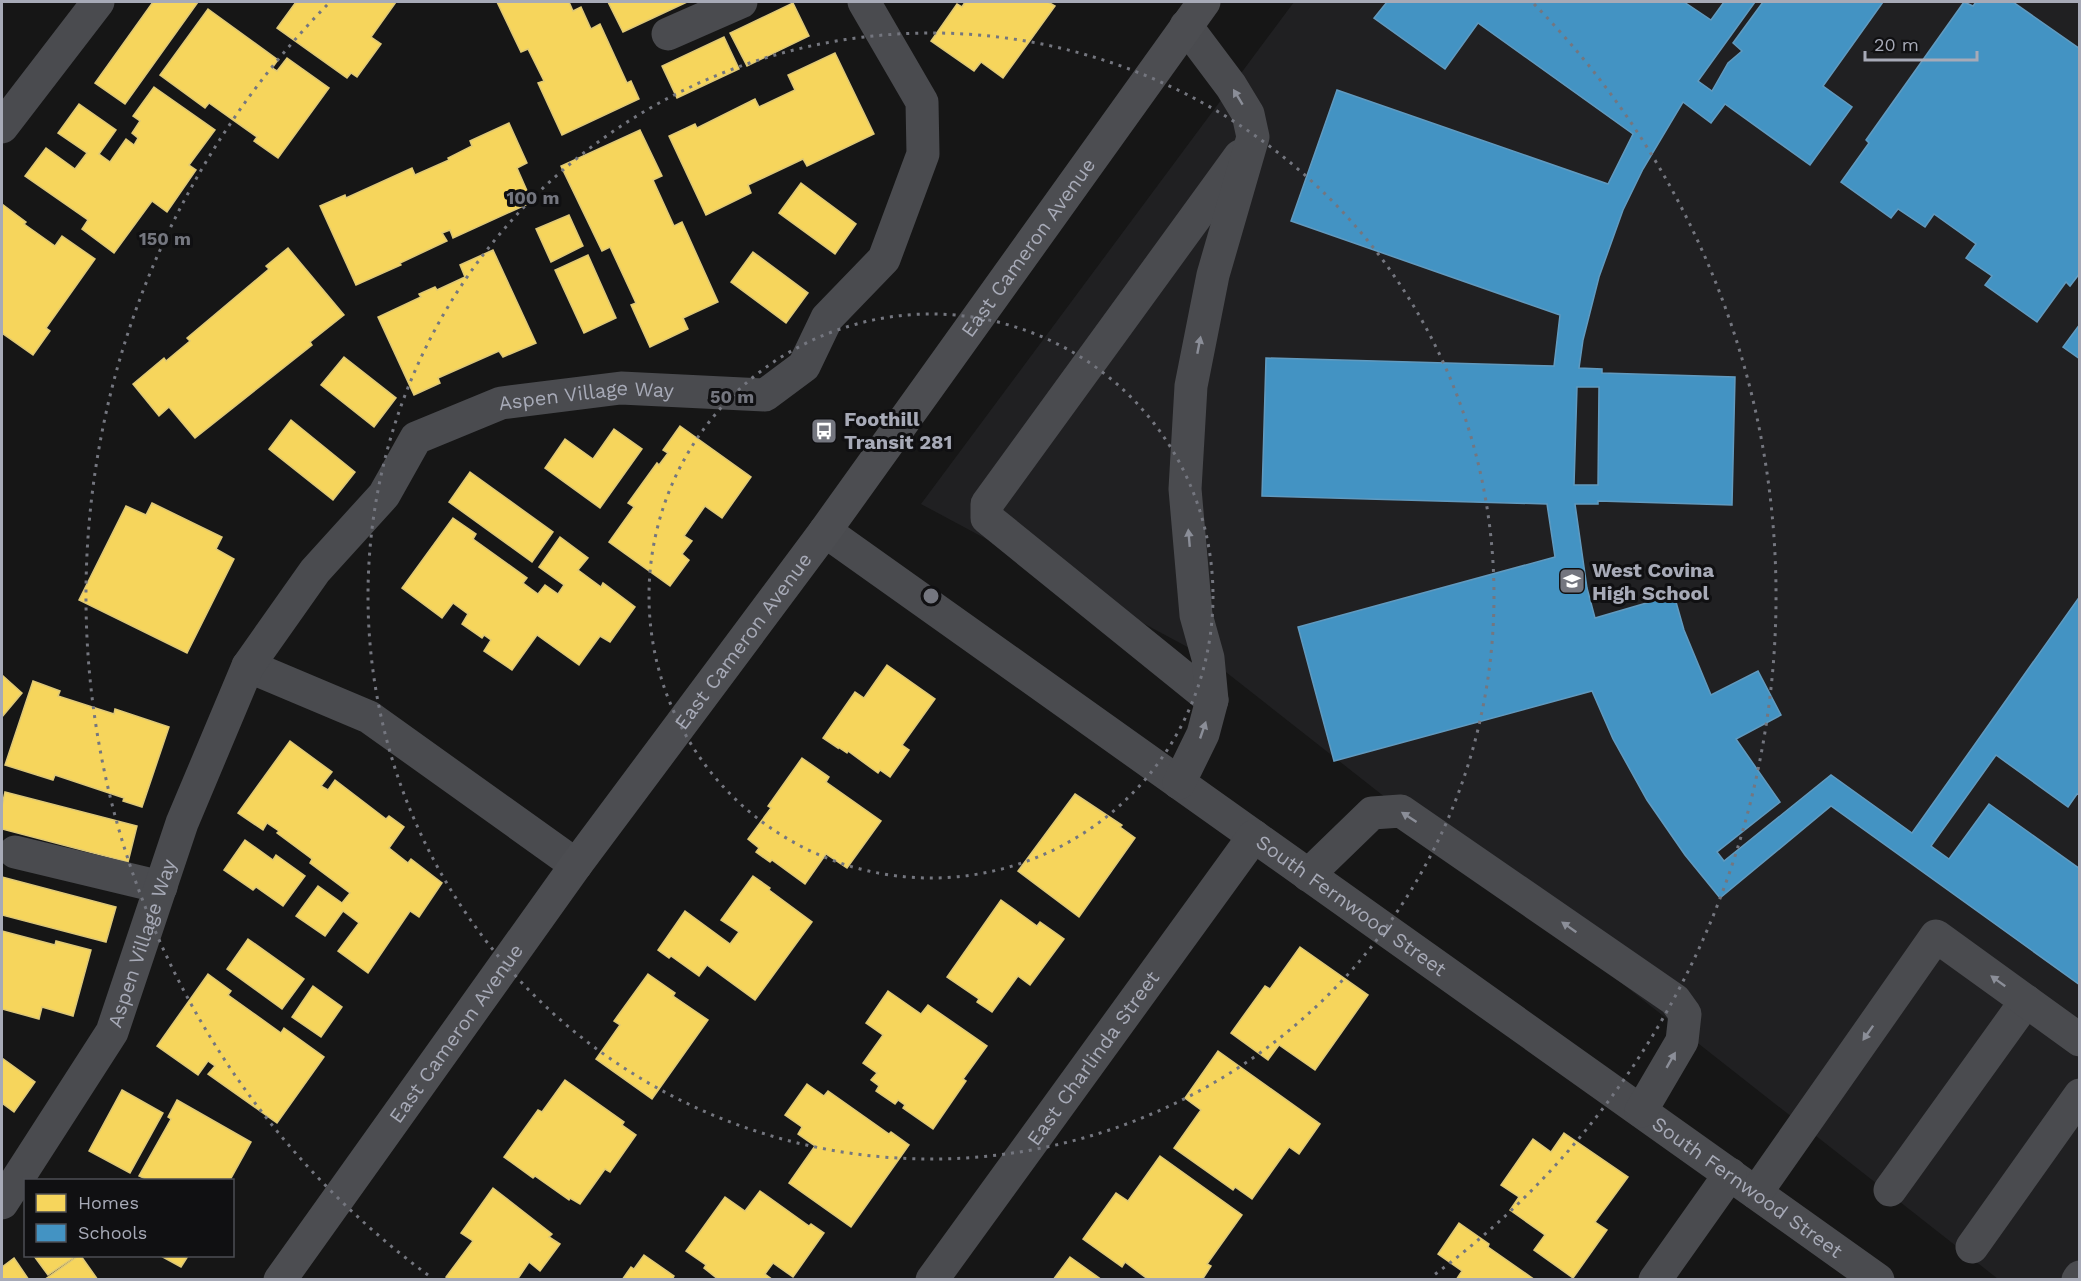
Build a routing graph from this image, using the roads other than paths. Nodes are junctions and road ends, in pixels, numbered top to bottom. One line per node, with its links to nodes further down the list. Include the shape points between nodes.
1 (98, 2): 6 (street)
2 (741, 2): 5 (street)
3 (864, 2): 9 (street, Aspen Village Way, via 922,102 923,154 884,260 827,318 804,366 765,395 621,388 501,403 416,438 384,495 315,571)
4 (1195, 14): 7 (street, one-way to 4, via 1248,114); 8 (main road, East Cameron Avenue)
5 (668, 34)
6 (2, 127)
7 (1253, 137): 10 (street, one-way to 7, via 1208,658 1196,615 1185,489 1191,386 1213,274); 10 (street, via 987,504 987,518)
8 (825, 531): 11 (street, South Fernwood Street); 14 (main road, East Cameron Avenue)
9 (248, 666): 14 (street, via 369,717); 16 (street, Aspen Village Way, via 182,823)
10 (1212, 700): 11 (street, one-way to 10, via 1203,734)
11 (1179, 783): 12 (street, South Fernwood Street)
12 (1254, 836): 15 (street, South Fernwood Street); 27 (street, East Charlinda Street)
13 (15, 852): 16 (street)
14 (576, 865): 26 (main road, East Cameron Avenue)
15 (1308, 874): 20 (street, South Fernwood Street); 20 (street, one-way to 15, via 1682,1041 1685,1014 1675,1000 1401,811 1372,813)
16 (160, 887): 24 (street, Aspen Village Way, via 112,1032)
17 (2026, 1001): 18 (street); 22 (street); 23 (street, one-way to 23, via 1936,936)
18 (2079, 1040)
19 (2079, 1095): 25 (street)
20 (1641, 1111): 21 (street, South Fernwood Street)
21 (1730, 1174): 23 (street, South Fernwood Street); 28 (street)
22 (1890, 1190)
23 (1756, 1193): 29 (street, South Fernwood Street)
24 (2, 1203)
25 (1972, 1247)
26 (280, 1280)
27 (932, 1280)
28 (1655, 1280)
29 (1878, 1280)

